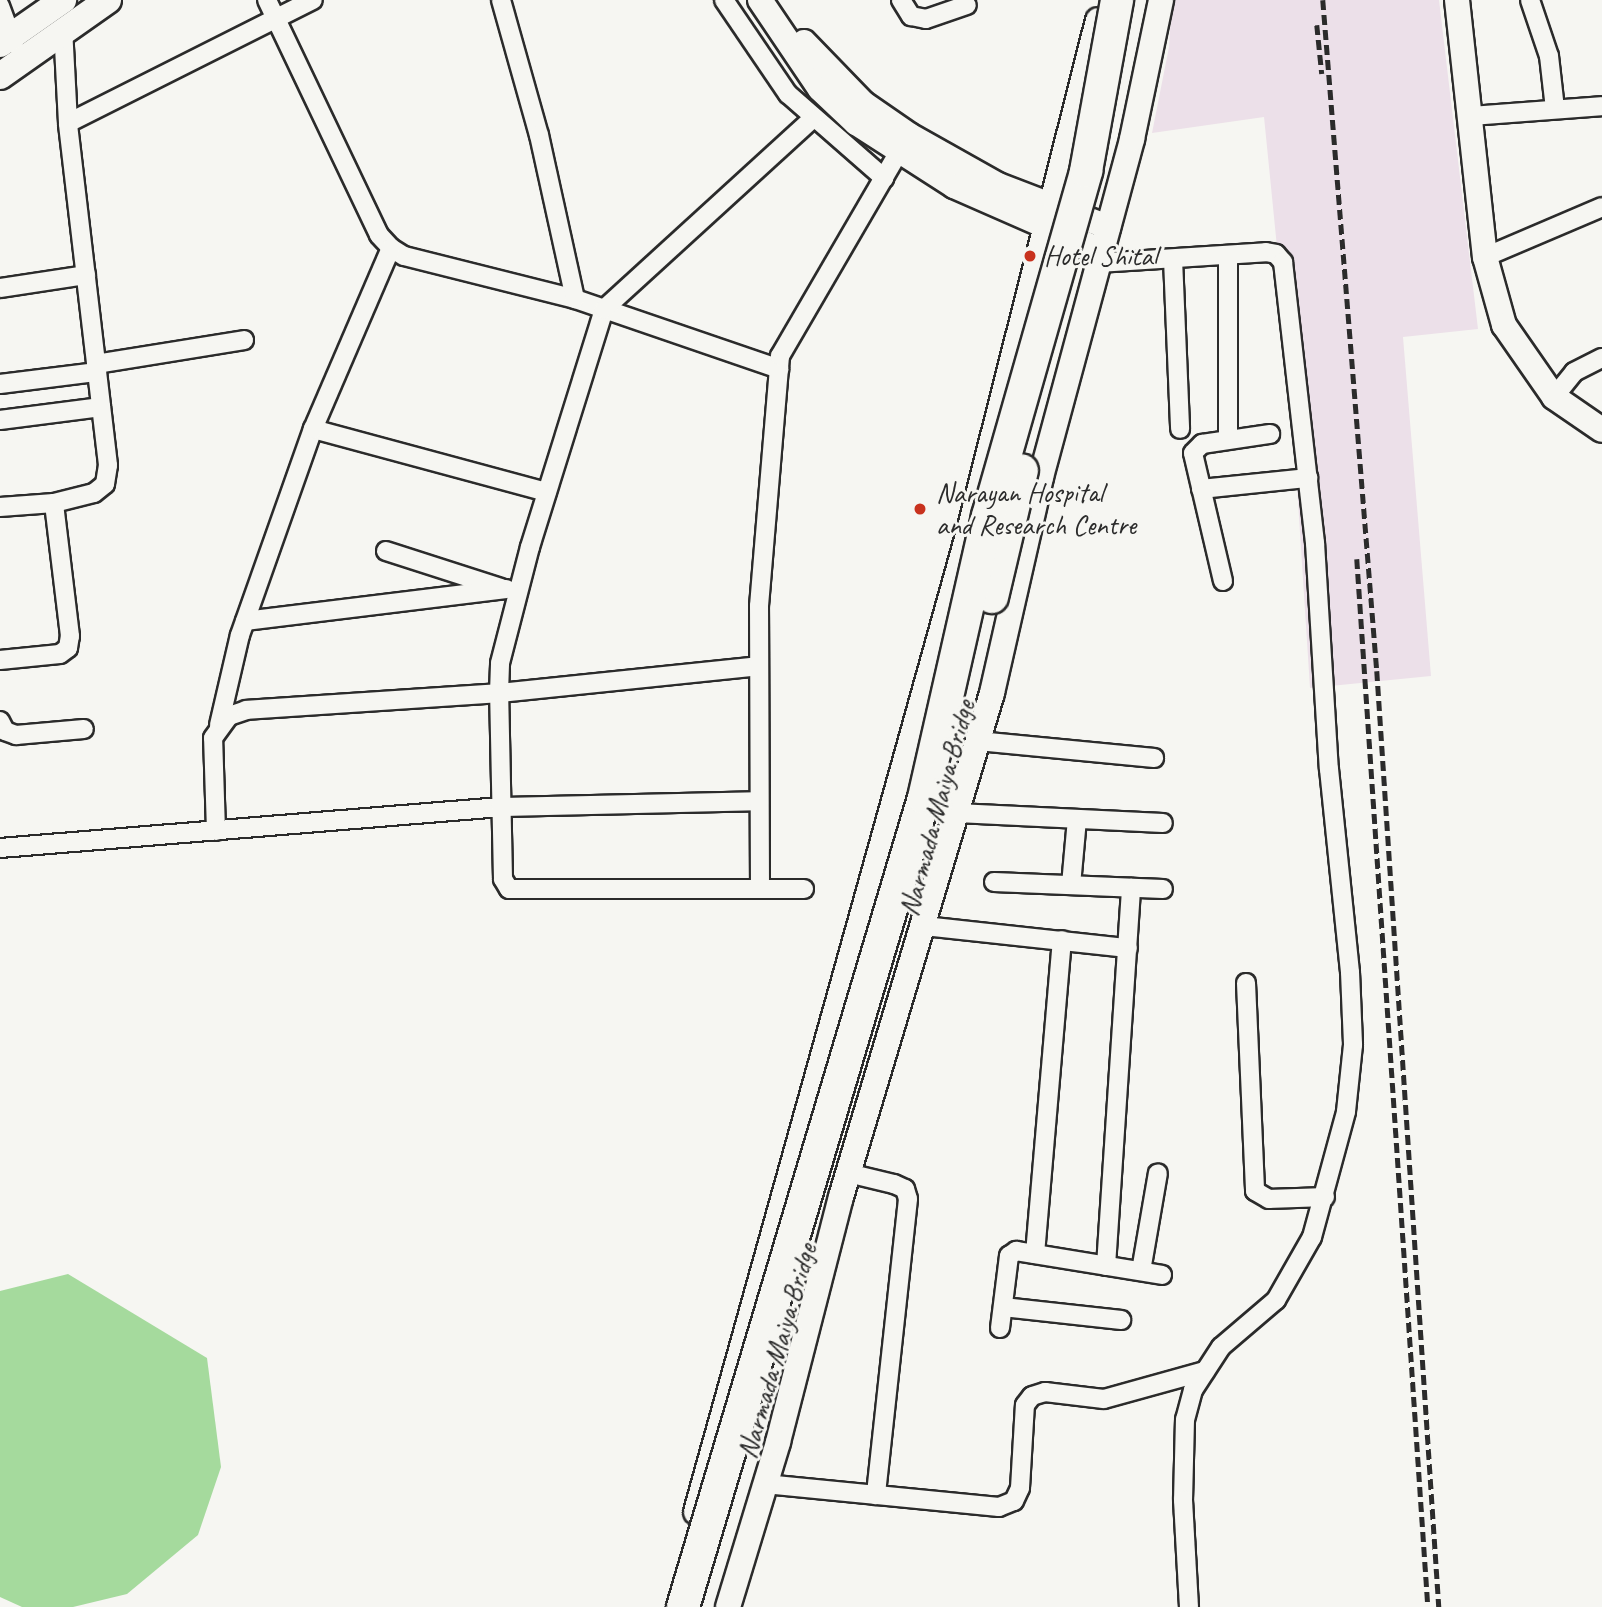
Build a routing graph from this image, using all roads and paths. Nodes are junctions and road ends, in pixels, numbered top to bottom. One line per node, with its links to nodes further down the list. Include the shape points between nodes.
1 (63, 0): 20 (main road)
2 (108, 0): 19 (main road)
3 (267, 0): 18 (street)
4 (313, 0): 18 (street)
5 (501, 0): 39 (street, via 539,135)
6 (724, 0): 25 (street, via 788,94)
7 (761, 0): 27 (street, via 820,89 856,123)
8 (777, 0): 27 (street, via 830,74)
9 (901, 0): 16 (street, via 911,16 926,19)
10 (1101, 0): 30 (street)
11 (1117, 0): 102 (highway, bridge, via 1086,171 988,516 924,798)
12 (1137, 0): 103 (highway, Narmada Maiya Bridge, bridge, via 1114,132 1042,387 933,837 796,1279)
13 (1161, 0): 31 (street)
14 (1457, 0): 24 (street)
15 (1530, 0): 23 (street, via 1549,56)
16 (967, 5)
17 (0, 6): 20 (street)
18 (278, 19): 26 (street); 32 (street, via 379,235)
19 (63, 28): 20 (main road); 26 (street)
20 (11, 47): 21 (main road)
21 (0, 76)
22 (1602, 106): 23 (street)
23 (1555, 109): 24 (street)
24 (1470, 116): 35 (street)
25 (812, 119): 28 (street); 40 (street)
26 (68, 124): 37 (street)
27 (903, 143): 28 (street); 30 (street, via 998,185)
28 (884, 178): 44 (street, via 787,339)
29 (1602, 207): 35 (street)
30 (1050, 215): 31 (street); 34 (street); 101 (street, via 871,889)
31 (1108, 227): 34 (street)
32 (391, 248): 39 (street, via 404,256); 49 (street)
33 (1228, 256): 36 (street); 53 (street); 54 (street, via 1272,253 1283,262)
34 (1100, 257): 36 (street); 69 (street)
35 (1486, 257): 46 (street, via 1504,325)
36 (1173, 259): 50 (street)
37 (86, 275): 38 (street); 43 (street)
38 (0, 288)
39 (575, 299): 40 (street)
40 (604, 309): 44 (street); 56 (street)
41 (244, 341): 43 (street)
42 (1602, 358): 46 (street, via 1574,372)
43 (97, 368): 45 (street); 47 (street)
44 (779, 369): 64 (street, via 759,606)
45 (0, 384)
46 (1554, 397): 51 (street)
47 (101, 408): 48 (street); 57 (street, via 108,466 105,484 94,493)
48 (0, 420)
49 (313, 429): 56 (street); 62 (street)
50 (1180, 429)
51 (1602, 430)
52 (1270, 434): 53 (street)
53 (1228, 439): 55 (street, via 1202,444 1194,453)
54 (1308, 478): 55 (street); 90 (street, via 1353,1045 1346,1112)
55 (1200, 489): 60 (street)
56 (547, 492): 61 (street)
57 (54, 503): 58 (street); 63 (street, via 68,648 60,654)
58 (0, 507)
59 (386, 551): 61 (street)
60 (1223, 581)
61 (512, 591): 62 (street); 65 (street)
62 (245, 621): 67 (street)
63 (0, 660)
64 (759, 666): 65 (street); 71 (street)
65 (499, 694): 67 (street, via 246,710); 72 (street)
66 (0, 721): 68 (street, via 5,731 16,735)
67 (219, 725): 76 (street, via 212,738)
68 (84, 729)
69 (978, 741): 70 (street); 73 (street)
70 (1154, 758)
71 (758, 801): 72 (street); 83 (street)
72 (501, 807): 76 (street); 83 (street, via 503,879 509,889)
73 (957, 813): 74 (street); 84 (street)
74 (1077, 819): 75 (street); 79 (street)
75 (1163, 824)
76 (216, 831): 77 (street)
77 (0, 848)
78 (994, 882): 79 (street)
79 (1071, 885): 80 (street)
80 (1130, 888): 82 (street); 86 (street)
81 (804, 889): 83 (street)
82 (1163, 889)
83 (760, 890)
84 (924, 926): 85 (street); 88 (street)
85 (1062, 940): 86 (street); 91 (street)
86 (1128, 948): 92 (street)
87 (1246, 983): 90 (street, via 1255,1191 1269,1199)
88 (848, 1173): 99 (street); 100 (street, via 894,1184 905,1189 908,1199)
89 (1158, 1173): 93 (street)
90 (1325, 1197): 98 (street, via 1312,1237 1276,1300 1221,1348)
91 (1035, 1254): 92 (street); 95 (street, via 1016,1251 1009,1256)
92 (1107, 1266): 93 (street)
93 (1141, 1271): 94 (street)
94 (1162, 1275)
95 (1003, 1307): 96 (street); 97 (street)
96 (1121, 1320)
97 (1000, 1328)
98 (1205, 1371): 100 (street, via 1104,1399 1045,1392 1032,1396 1025,1405 1020,1488 1014,1501 999,1507); 105 (street, via 1193,1390 1185,1419 1183,1500)
99 (765, 1484): 100 (street); 104 (street)
100 (876, 1495)
101 (670, 1607)
102 (683, 1607)
103 (703, 1607)
104 (728, 1607)
105 (1189, 1607)

